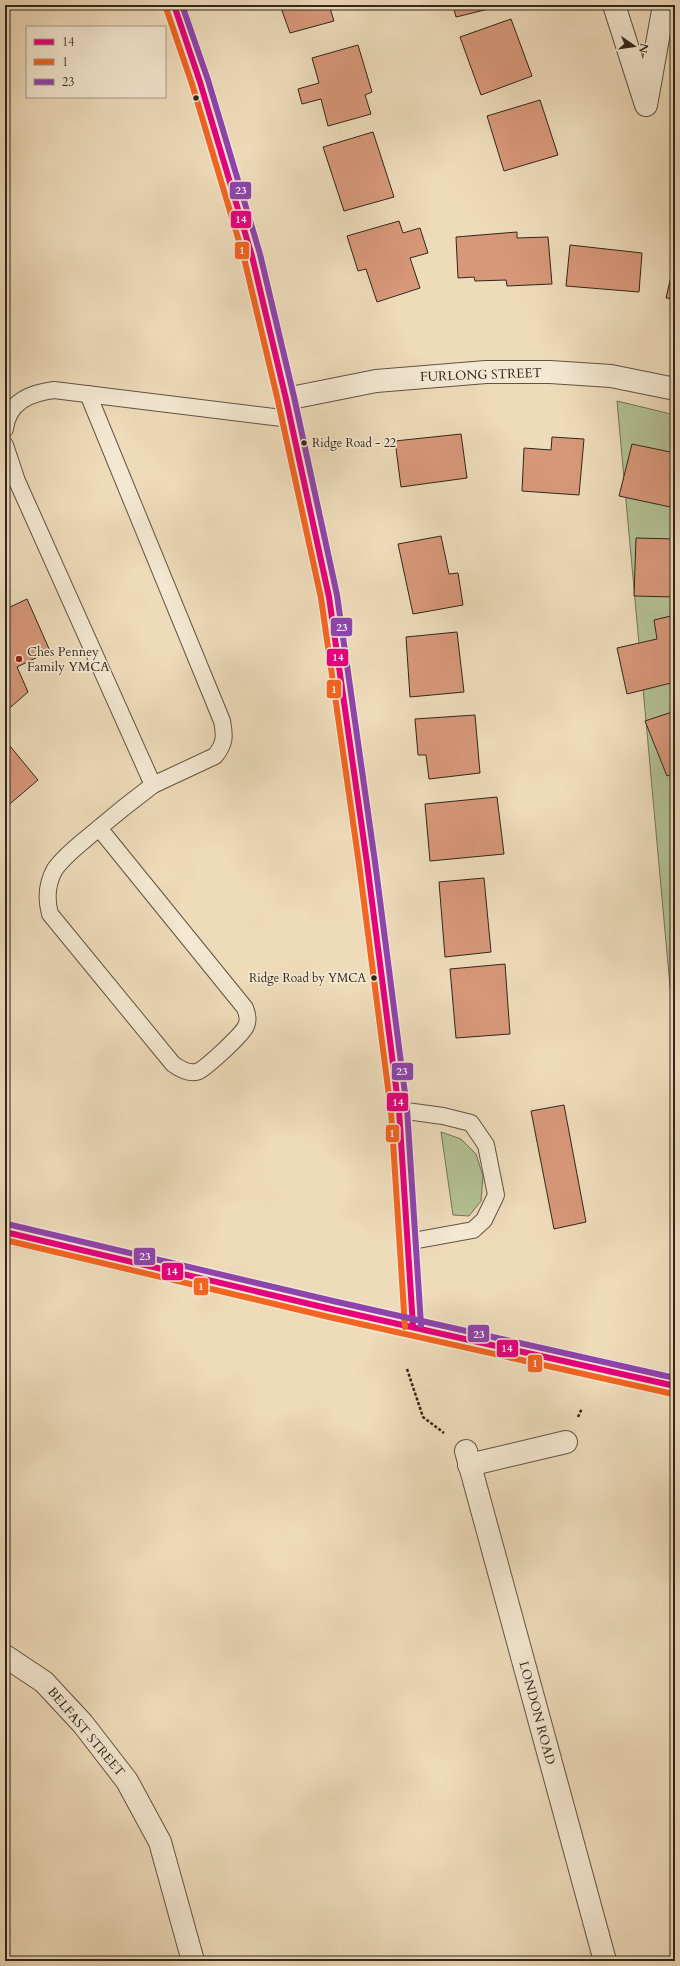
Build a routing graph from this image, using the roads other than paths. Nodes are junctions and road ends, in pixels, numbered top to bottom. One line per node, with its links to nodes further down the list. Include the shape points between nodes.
1 (174, 5): 6 (street, via 252,256)
2 (614, 5): 3 (street, via 646,104)
3 (664, 5)
4 (675, 389): 6 (street, FURLONG STREET, via 611,376 550,372 486,372 376,381)
5 (88, 394): 6 (lane); 7 (lane, via 54,390 28,396 16,403); 9 (lane, via 224,731 225,740 215,756)
6 (288, 409): 11 (street, via 329,597)
7 (5, 428)
8 (5, 445): 9 (lane, via 17,481)
9 (153, 785): 10 (lane)
10 (99, 828): 10 (lane, via 71,851 55,869 48,892 50,914 173,1064 188,1072 198,1071 241,1034 247,1025 245,1008)
11 (399, 1110): 13 (street); 13 (lane, via 471,1123 486,1145 496,1195 484,1220 473,1230)
12 (5, 1232): 14 (street)
13 (407, 1242): 14 (street)
14 (413, 1326): 15 (street)
15 (675, 1386)
16 (566, 1442): 19 (street, LONDON ROAD, via 467,1458)
17 (5, 1656): 18 (street, BELFAST STREET, via 44,1682 83,1724 128,1781 160,1842)
18 (193, 1961)
19 (605, 1961)

